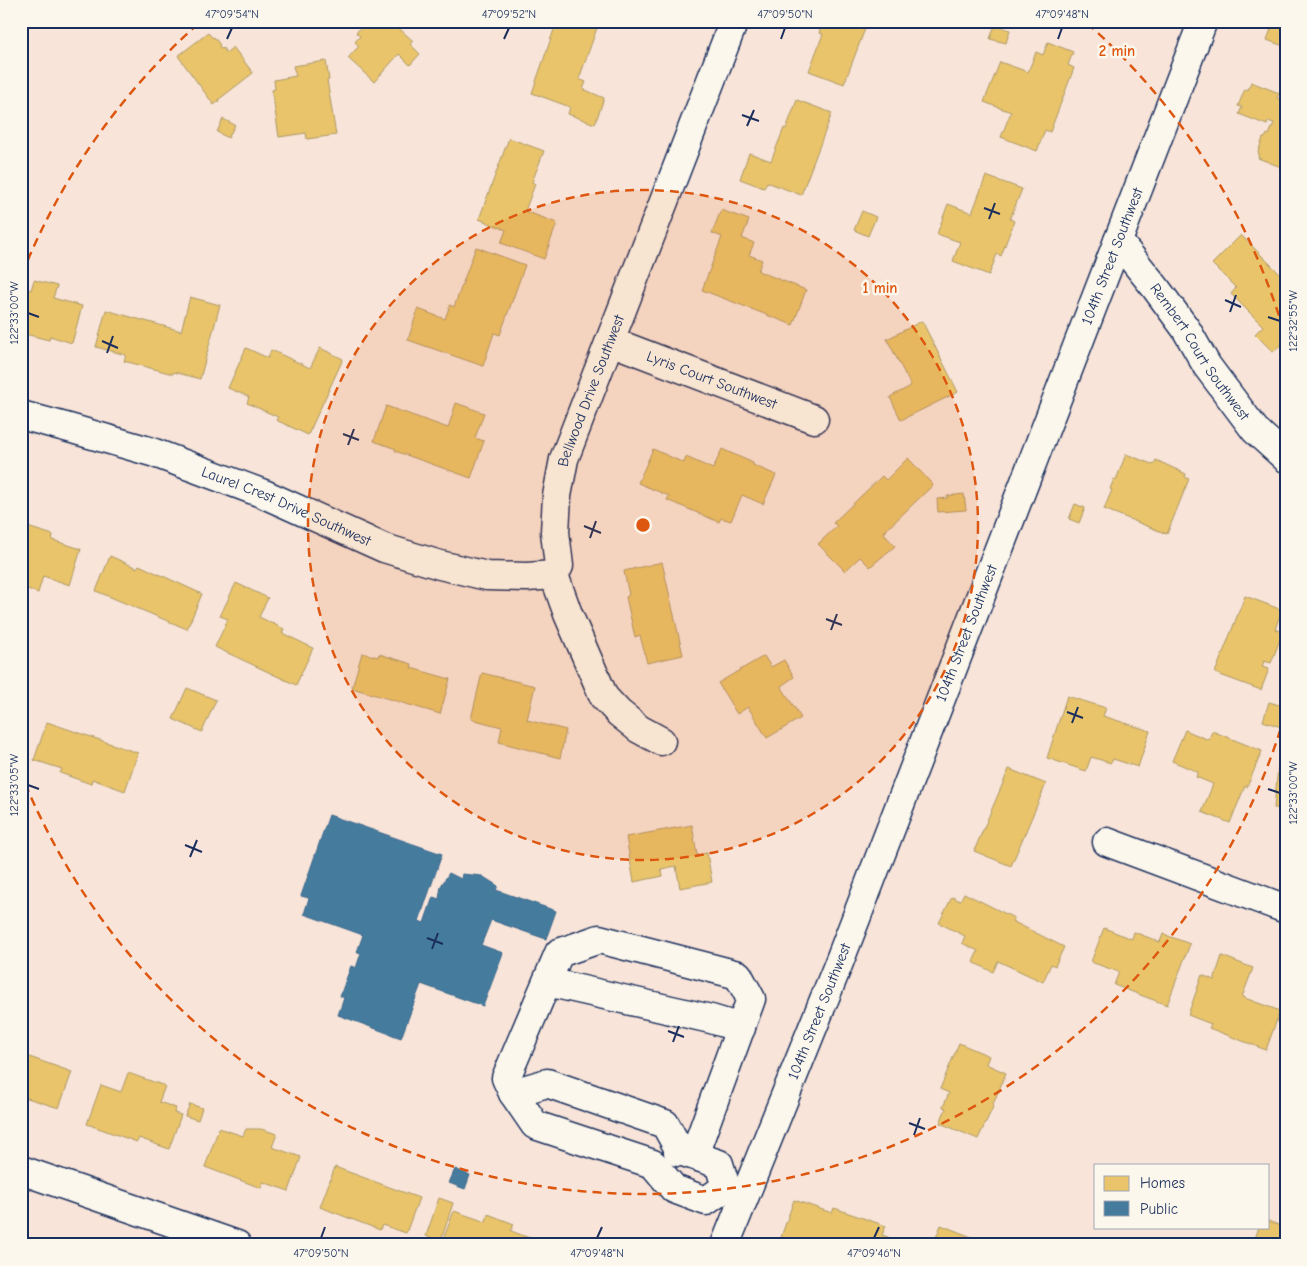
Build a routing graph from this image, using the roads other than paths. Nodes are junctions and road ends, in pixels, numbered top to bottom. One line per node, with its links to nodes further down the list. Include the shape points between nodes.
1 (734, 21): 4 (street, Bellwood Drive Southwest)
2 (1203, 21): 3 (street, 104th Street Southwest)
3 (1118, 241): 7 (street, Rembert Court Southwest, via 1186,329 1208,366 1255,430); 18 (street, 104th Street Southwest, via 838,965)
4 (610, 341): 6 (street, Lyris Court Southwest); 8 (street, Bellwood Drive Southwest, via 564,459 555,532 559,566)
5 (21, 415): 8 (street, Laurel Crest Drive Southwest, via 152,452 264,494 384,548 440,565 488,576)
6 (814, 419)
7 (1286, 458)
8 (554, 575): 9 (street, Bellwood Drive Southwest, via 604,698 639,729)
9 (661, 741)
10 (1107, 842): 11 (street)
11 (1286, 909)
12 (547, 982): 13 (street); 13 (street, via 559,954 599,939 738,975 751,999); 14 (street, via 506,1078)
13 (741, 1028): 15 (street)
14 (512, 1093): 15 (street, via 547,1083 665,1124); 16 (street, via 535,1125)
15 (687, 1153): 16 (street); 18 (street, via 719,1164)
16 (653, 1164): 18 (street, via 674,1189 706,1201)
17 (21, 1170): 19 (street)
18 (736, 1191): 20 (street, 104th Street Southwest)
19 (237, 1245)
20 (725, 1245)

